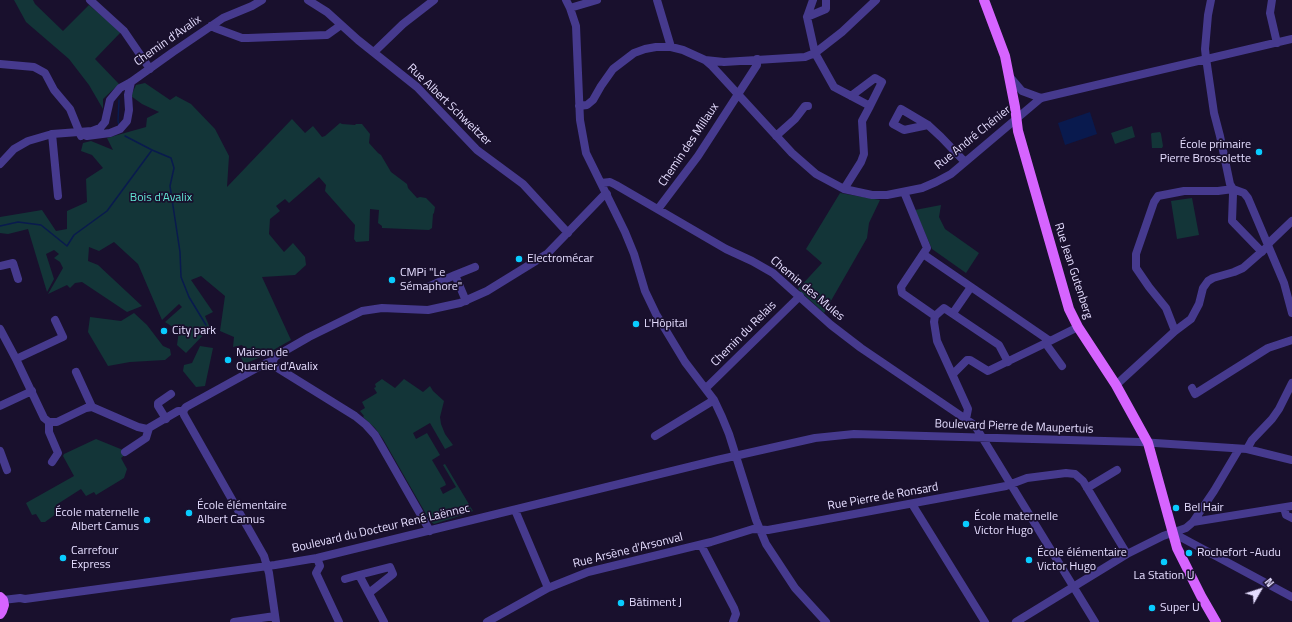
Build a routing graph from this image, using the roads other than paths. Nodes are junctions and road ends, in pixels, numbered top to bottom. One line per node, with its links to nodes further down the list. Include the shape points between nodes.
1 (90, 0): 28 (street, via 124,31)
2 (262, 0): 17 (street, Chemin d'Avalix, via 223,18)
3 (308, 0): 16 (street, Rue Albert Schweitzer)
4 (434, 0): 21 (street, via 403,24)
5 (566, 0): 14 (street)
6 (598, 0): 14 (street)
7 (657, 0): 20 (street)
8 (813, 0): 15 (street)
9 (826, 0): 15 (street, via 826,9)
10 (876, 0): 22 (street)
11 (984, 0): 30 (main road, Rue Jean Gutenberg, via 1005,56)
12 (1211, 0): 23 (street)
13 (1272, 0): 19 (street, via 1270,13)
14 (570, 8): 35 (street, via 576,26)
15 (807, 17): 22 (street)
16 (341, 25): 17 (street, via 327,35 248,38); 21 (street, Rue Albert Schweitzer)
17 (212, 26): 28 (street, Chemin d'Avalix)
18 (1292, 39): 19 (street, Rue André Chénier)
19 (1277, 42): 23 (street, Rue André Chénier)
20 (672, 47): 25 (street); 35 (street, via 656,47 634,53 613,69 588,105)
21 (374, 52): 54 (street, Rue Albert Schweitzer, via 417,87 477,150 523,184)
22 (815, 53): 24 (street, via 805,57); 33 (street, via 834,87)
23 (1206, 58): 34 (street, Rue André Chénier); 48 (street, via 1214,113 1230,184)
24 (758, 59): 26 (street); 32 (street, Chemin des Millaux, via 757,65)
25 (705, 60): 26 (street); 29 (street, Rue André Chénier)
26 (724, 62): 29 (street)
27 (0, 64): 40 (street, via 34,66 45,73 54,90 70,109)
28 (150, 69): 31 (street, Chemin d'Avalix)
29 (717, 71): 32 (street, Rue André Chénier)
30 (1009, 76): 34 (street, via 1022,91); 38 (main road, Rue Jean Gutenberg)
31 (131, 82): 40 (street, Chemin d'Avalix, via 120,88 110,100 105,122 100,128); 40 (street, Chemin d'Avalix, via 127,122 120,129 110,133)
32 (737, 93): 41 (street, Rue André Chénier); 52 (street, Chemin des Millaux, via 698,156)
33 (851, 96): 37 (street); 37 (street, via 875,78 882,82)
34 (1041, 98): 38 (street, Rue André Chénier)
35 (579, 106): 46 (street, via 580,128 586,153)
36 (808, 106): 41 (street, via 805,106)
37 (870, 106): 47 (street, via 862,121 864,154)
38 (1016, 119): 43 (street, Rue André Chénier); 70 (main road, Rue Jean Gutenberg, via 1057,269)
39 (928, 125): 43 (street)
40 (80, 134): 42 (street, Chemin d'Avalix)
41 (776, 136): 47 (street, Rue André Chénier, via 805,166)
42 (52, 137): 44 (street, Chemin d'Avalix, via 21,144); 45 (street, Chemin d'Avalix, via 22,148); 51 (street)
43 (964, 162): 49 (street, Rue André Chénier, via 951,174 936,182)
44 (0, 164)
45 (0, 169)
46 (601, 183): 50 (street); 52 (street, Chemin des Mules, via 610,182)
47 (844, 189): 49 (street, Rue André Chénier, via 872,195)
48 (1234, 190): 55 (street, via 1244,193 1248,198); 56 (street, via 1232,221); 72 (street, via 1184,191 1158,196 1154,202 1136,254 1136,268 1166,308)
49 (904, 192): 57 (street, via 927,248)
50 (607, 194): 54 (street); 83 (street, via 634,254 645,291 656,314 685,362)
51 (58, 196)
52 (658, 209): 64 (street, Chemin des Mules, via 773,273)
53 (1292, 221): 55 (street)
54 (568, 233): 65 (street, via 547,254 487,291)
55 (1268, 245): 56 (street); 67 (street, via 1284,282)
56 (1262, 252): 72 (street, via 1243,268 1208,281 1191,320)
57 (923, 254): 63 (street); 68 (street, via 901,287 902,293)
58 (0, 266): 61 (street, via 13,263)
59 (475, 267): 60 (street)
60 (455, 275): 62 (street); 65 (street)
61 (18, 279)
62 (430, 286)
63 (971, 287): 66 (street); 74 (street)
64 (800, 296): 83 (street, Chemin du Relais); 92 (street, Chemin des Mules, via 861,348)
65 (466, 300): 76 (street, via 428,310 382,308 362,311 350,315 276,356)
66 (953, 313): 68 (street, via 944,308); 77 (street, via 999,345)
67 (1292, 313)
68 (935, 316): 80 (street, via 937,341)
69 (54, 320): 75 (street, via 63,336)
70 (1078, 327): 74 (street); 82 (main road, Rue Jean Gutenberg)
71 (0, 329): 75 (street)
72 (1175, 332): 82 (street)
73 (1292, 340): 84 (street, via 1268,348 1195,394)
74 (1048, 342): 77 (street); 78 (street)
75 (16, 359): 85 (street)
76 (272, 361): 90 (street, via 198,400); 114 (street, via 276,367 366,425 375,435)
77 (1008, 362): 80 (street, via 988,371 967,360)
78 (1062, 366)
79 (76, 372): 89 (street)
80 (953, 374): 92 (street, via 968,409)
81 (1292, 383): 98 (street, via 1279,409)
82 (1116, 385): 97 (main road, Rue Jean Gutenberg)
83 (706, 388): 87 (street)
84 (1192, 388)
85 (32, 391): 88 (street); 93 (street, via 44,418)
86 (171, 394): 91 (street, via 158,403)
87 (714, 400): 95 (street); 101 (street)
88 (0, 406)
89 (92, 407): 93 (street, via 57,422); 94 (street, via 143,429)
90 (183, 411): 91 (street); 119 (street, via 263,554)
91 (166, 418): 94 (street)
92 (966, 420): 96 (street, Chemin des Mules, via 977,429)
93 (49, 422): 103 (street, via 49,432 58,453)
94 (149, 428): 100 (street, via 146,438)
95 (655, 436)
96 (982, 438): 97 (street, Boulevard Pierre de Maupertuis); 101 (street, Boulevard Pierre de Maupertuis, via 854,434 815,438); 106 (street, Chemin des Mules)
97 (1148, 443): 98 (street, Boulevard Pierre de Maupertuis); 115 (main road, Rue Jean Gutenberg)
98 (1243, 449): 102 (street, Boulevard Pierre de Maupertuis); 112 (street)
99 (0, 451): 104 (street)
100 (125, 452)
101 (736, 455): 110 (street, Boulevard du Docteur René Laënnec); 113 (street)
102 (1292, 460)
103 (52, 462)
104 (7, 470)
105 (1117, 470): 107 (street)
106 (1011, 484): 107 (street, Rue Pierre de Ronsard, via 1027,478 1066,473 1075,474); 108 (street, Rue Pierre de Ronsard); 122 (street, Chemin des Mules)
107 (1087, 488): 117 (street, Rue Pierre de Ronsard)
108 (912, 504): 113 (street, Rue Pierre de Ronsard); 134 (street)
109 (1288, 507): 111 (street, via 1286,515); 112 (street)
110 (515, 510): 114 (street, Boulevard du Docteur René Laënnec); 123 (street)
111 (1292, 518)
112 (1193, 522): 115 (street)
113 (759, 530): 116 (street, Rue Arsène d'Arsonval, via 753,529); 133 (street, via 795,588)
114 (430, 531): 118 (street, Boulevard du Docteur René Laënnec)
115 (1173, 533): 117 (street); 125 (street); 137 (main road, Rue Jean Gutenberg, via 1178,550 1200,596)
116 (701, 545): 123 (street, Rue Arsène d'Arsonval, via 588,572); 132 (street, via 734,608 736,614)
117 (1127, 554): 122 (street)
118 (317, 558): 119 (street, Boulevard du Docteur René Laënnec); 129 (street, via 320,566 316,573)
119 (267, 566): 126 (street, Boulevard du Docteur René Laënnec, via 26,599); 127 (street)
120 (359, 575): 121 (street); 124 (street); 124 (street, via 390,567 393,574)
121 (345, 579)
122 (1073, 586): 135 (street); 136 (street, Chemin des Mules)
123 (548, 588): 131 (street, Rue Arsène d'Arsonval)
124 (369, 593): 130 (street)
125 (1292, 597)
126 (2, 605)
127 (275, 619): 128 (street)
128 (234, 622)
129 (339, 622)
130 (384, 622)
131 (487, 622)
132 (733, 622)
133 (826, 622)
134 (985, 622)
135 (1016, 622)
136 (1095, 622)
137 (1216, 622)

